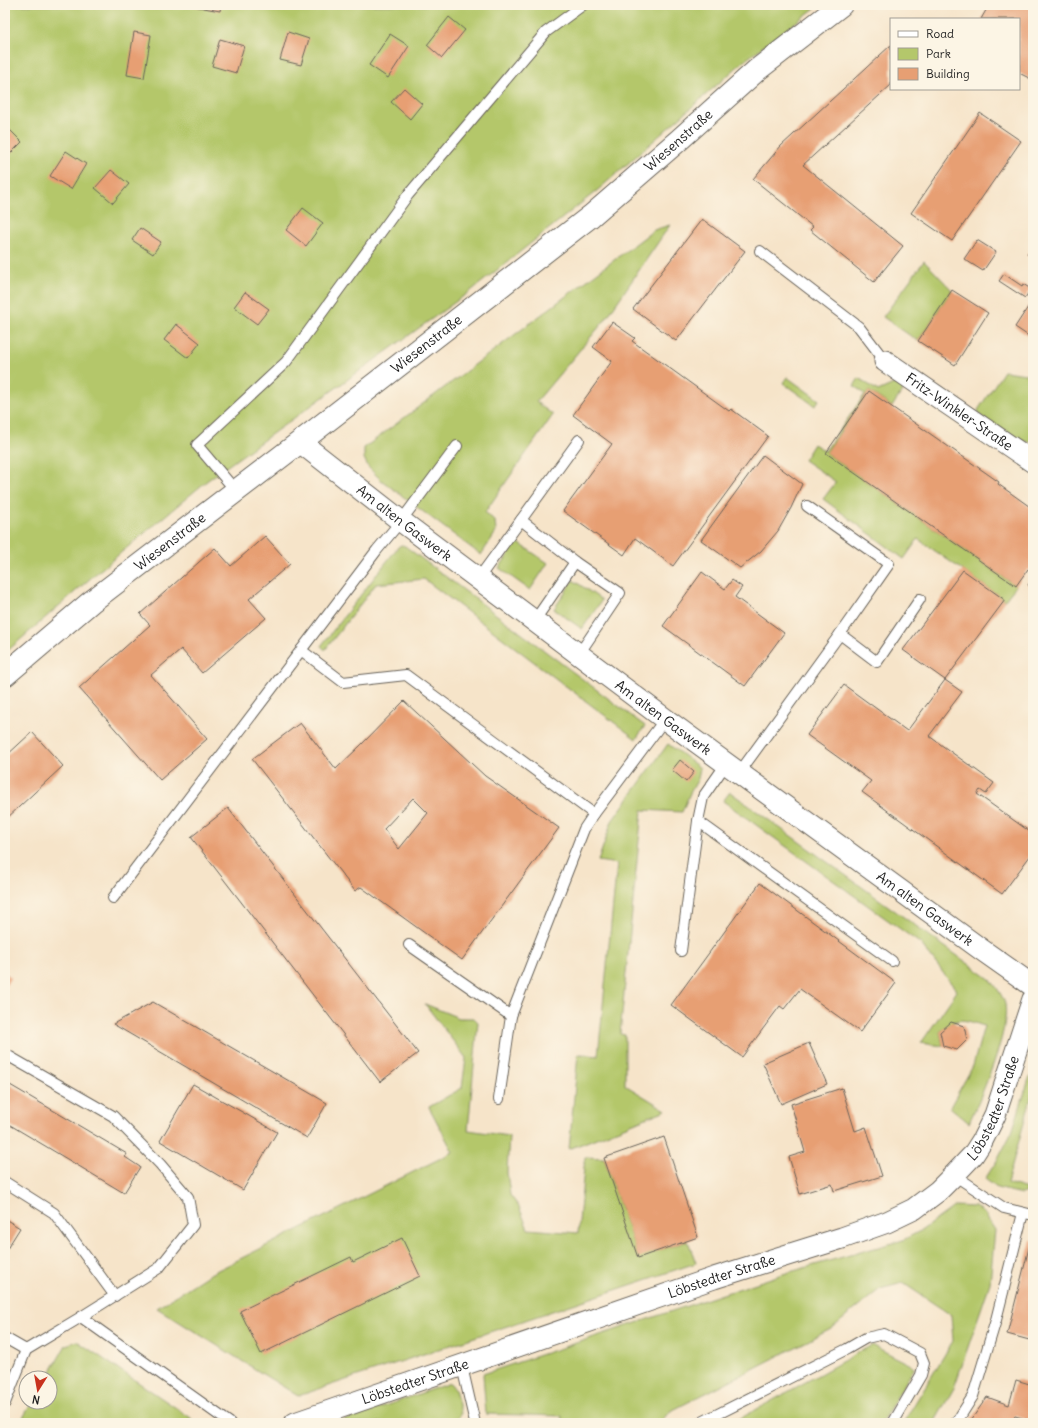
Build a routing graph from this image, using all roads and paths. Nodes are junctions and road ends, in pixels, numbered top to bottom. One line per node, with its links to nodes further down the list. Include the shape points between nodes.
1 (583, 5): 9 (lane, via 546,32 408,195 286,362 197,445)
2 (841, 5): 6 (street, Wiesenstraße, via 757,70 591,216)
3 (760, 251): 4 (lane, via 859,327)
4 (885, 361): 8 (street, Fritz-Winkler-Straße)
5 (579, 440): 11 (lane)
6 (300, 442): 9 (street, Wiesenstraße); 12 (street, Am alten Gaswerk)
7 (457, 446): 12 (lane)
8 (1033, 462)
9 (236, 491): 20 (street, Wiesenstraße, via 91,602)
10 (807, 506): 17 (lane, via 888,564)
11 (521, 520): 13 (lane); 14 (lane)
12 (402, 521): 14 (street, Am alten Gaswerk); 18 (lane)
13 (575, 562): 16 (lane); 19 (lane, via 620,593)
14 (478, 579): 16 (street, Am alten Gaswerk)
15 (920, 599): 17 (lane, via 877,662)
16 (535, 620): 19 (street, Am alten Gaswerk)
17 (840, 634): 22 (lane)
18 (301, 650): 23 (lane, via 343,682 406,675); 25 (lane)
19 (579, 654): 21 (street, Am alten Gaswerk)
20 (5, 675)
21 (664, 719): 22 (street, Am alten Gaswerk); 23 (lane)
22 (733, 769): 24 (lane, via 703,797); 29 (street, Am alten Gaswerk)
23 (594, 814): 31 (lane, via 584,829)
24 (698, 821): 27 (lane); 28 (lane)
25 (113, 898)
26 (409, 945): 31 (lane)
27 (681, 951)
28 (892, 961)
29 (1033, 986)
30 (1033, 1000): 34 (street, Löbstedter Straße, via 995,1115 973,1155)
31 (511, 1016): 33 (lane)
32 (5, 1054): 37 (lane, via 113,1116 188,1197 193,1225 159,1268)
33 (499, 1099)
34 (954, 1175): 36 (lane, via 1004,1208); 41 (street, Löbstedter Straße, via 914,1209 888,1222 714,1278)
35 (5, 1182): 37 (lane, via 54,1213)
36 (1028, 1214): 48 (lane, via 973,1396)
37 (115, 1296): 38 (lane)
38 (81, 1317): 40 (lane); 43 (lane)
39 (5, 1338): 40 (lane)
40 (26, 1350): 42 (lane)
41 (461, 1366): 44 (street, Löbstedter Straße); 45 (lane)
42 (5, 1403)
43 (230, 1423)
44 (295, 1423)
45 (475, 1423)
46 (700, 1423): 47 (lane, via 866,1338 884,1334 920,1352 924,1363 921,1375)
47 (892, 1423)
48 (956, 1423)

